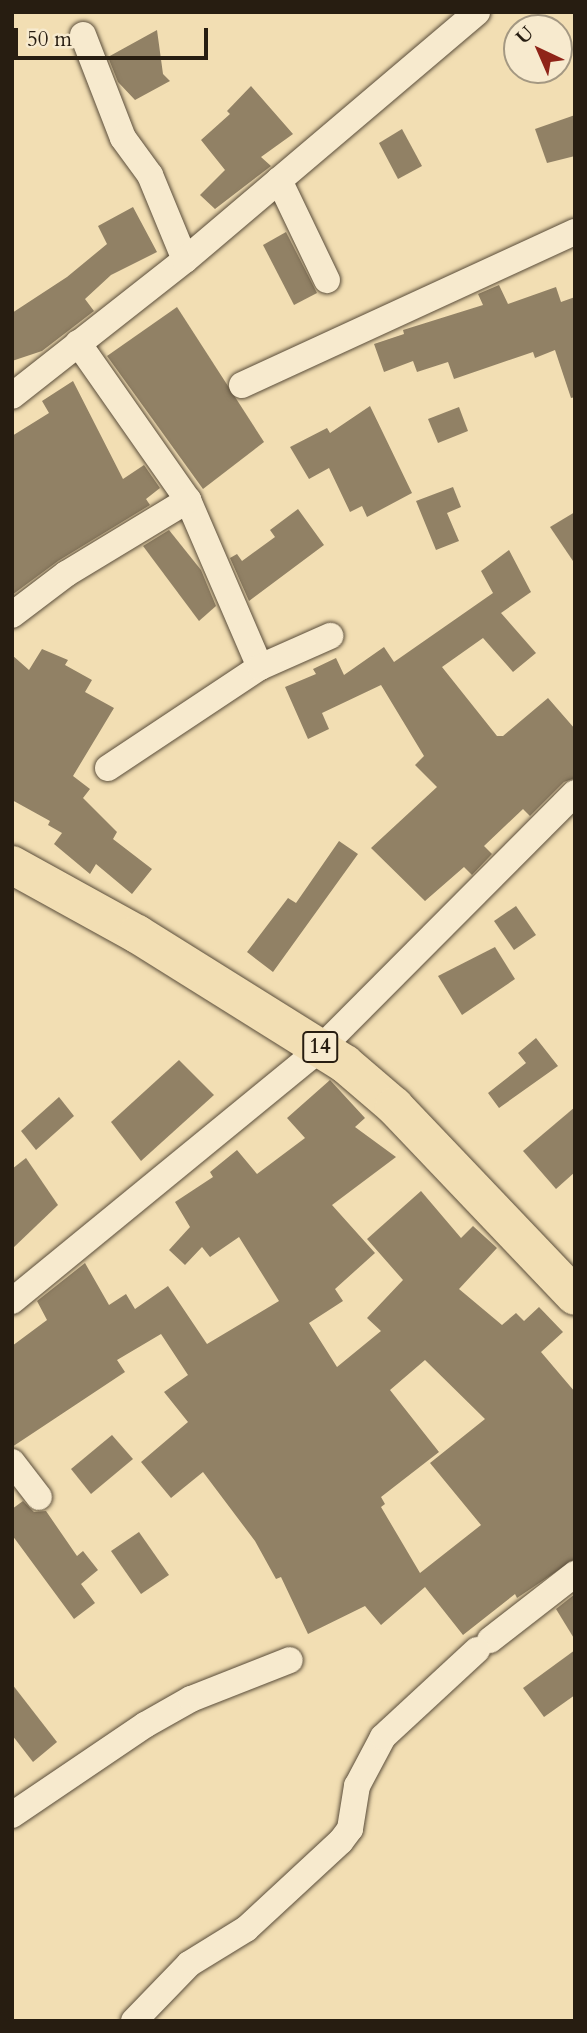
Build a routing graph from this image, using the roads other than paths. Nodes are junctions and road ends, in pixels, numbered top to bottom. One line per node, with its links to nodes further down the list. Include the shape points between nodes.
1 (477, 12): 3 (street)
2 (83, 35): 5 (street, via 129,148 150,175)
3 (279, 180): 5 (street); 6 (street)
4 (575, 232): 8 (street)
5 (185, 260): 7 (street)
6 (327, 280)
7 (78, 343): 9 (street); 10 (street)
8 (242, 385)
9 (12, 396)
10 (188, 500): 11 (street, via 66,574); 13 (street)
11 (12, 615)
12 (330, 636): 13 (street)
13 (260, 667): 14 (street)
14 (108, 768)
15 (575, 793): 17 (street)
16 (12, 865): 17 (highway, 14, via 137,934)
17 (321, 1048): 18 (highway, 14, via 394,1106); 19 (street)
18 (575, 1296)
19 (12, 1301)
20 (12, 1462): 21 (street)
21 (39, 1497)
22 (575, 1574): 25 (street, via 484,1645 383,1737 357,1786 350,1829 341,1841 246,1929 189,1964)
23 (290, 1660): 24 (street, via 191,1699)
24 (12, 1815)
25 (134, 2021)

